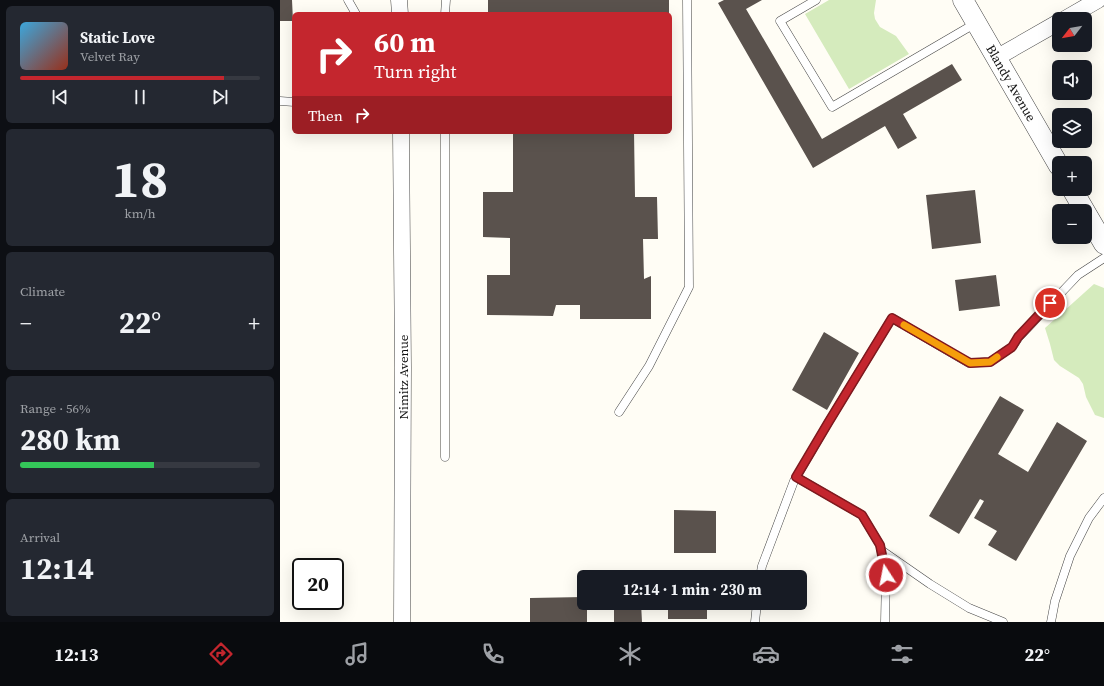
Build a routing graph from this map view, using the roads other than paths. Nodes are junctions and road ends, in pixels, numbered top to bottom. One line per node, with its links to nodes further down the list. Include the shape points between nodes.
1 (348, 0): 8 (lane)
2 (399, 0): 9 (street)
3 (446, 0): 10 (lane)
4 (687, 0): 23 (lane, via 689,287 650,366)
5 (816, 0): 12 (lane, via 780,21 832,107)
6 (962, 0): 12 (street, Blandy Avenue)
7 (1098, 0): 11 (street)
8 (355, 12)
9 (400, 12)
10 (446, 12)
11 (1077, 12)
12 (976, 23): 14 (street, Blandy Avenue)
13 (1052, 26): 14 (street)
14 (996, 58): 19 (street, Blandy Avenue)
15 (280, 101): 16 (lane)
16 (292, 102)
17 (401, 134): 30 (street, Nimitz Avenue)
18 (445, 134): 24 (lane)
19 (1053, 156)
20 (1076, 196): 21 (street)
21 (1104, 244)
22 (1104, 258): 25 (lane, via 1078,275 1018,337 1012,347 990,362 970,363 892,318)
23 (619, 412)
24 (445, 457)
25 (796, 477): 27 (lane, via 862,515); 28 (lane)
26 (1104, 498): 34 (lane, via 1089,518 1070,556)
27 (882, 550): 32 (lane, via 886,575); 33 (lane, via 969,608)
28 (761, 570)
29 (756, 610): 31 (lane)
30 (402, 622)
31 (755, 622)
32 (885, 622)
33 (1003, 622)
34 (1051, 622)

